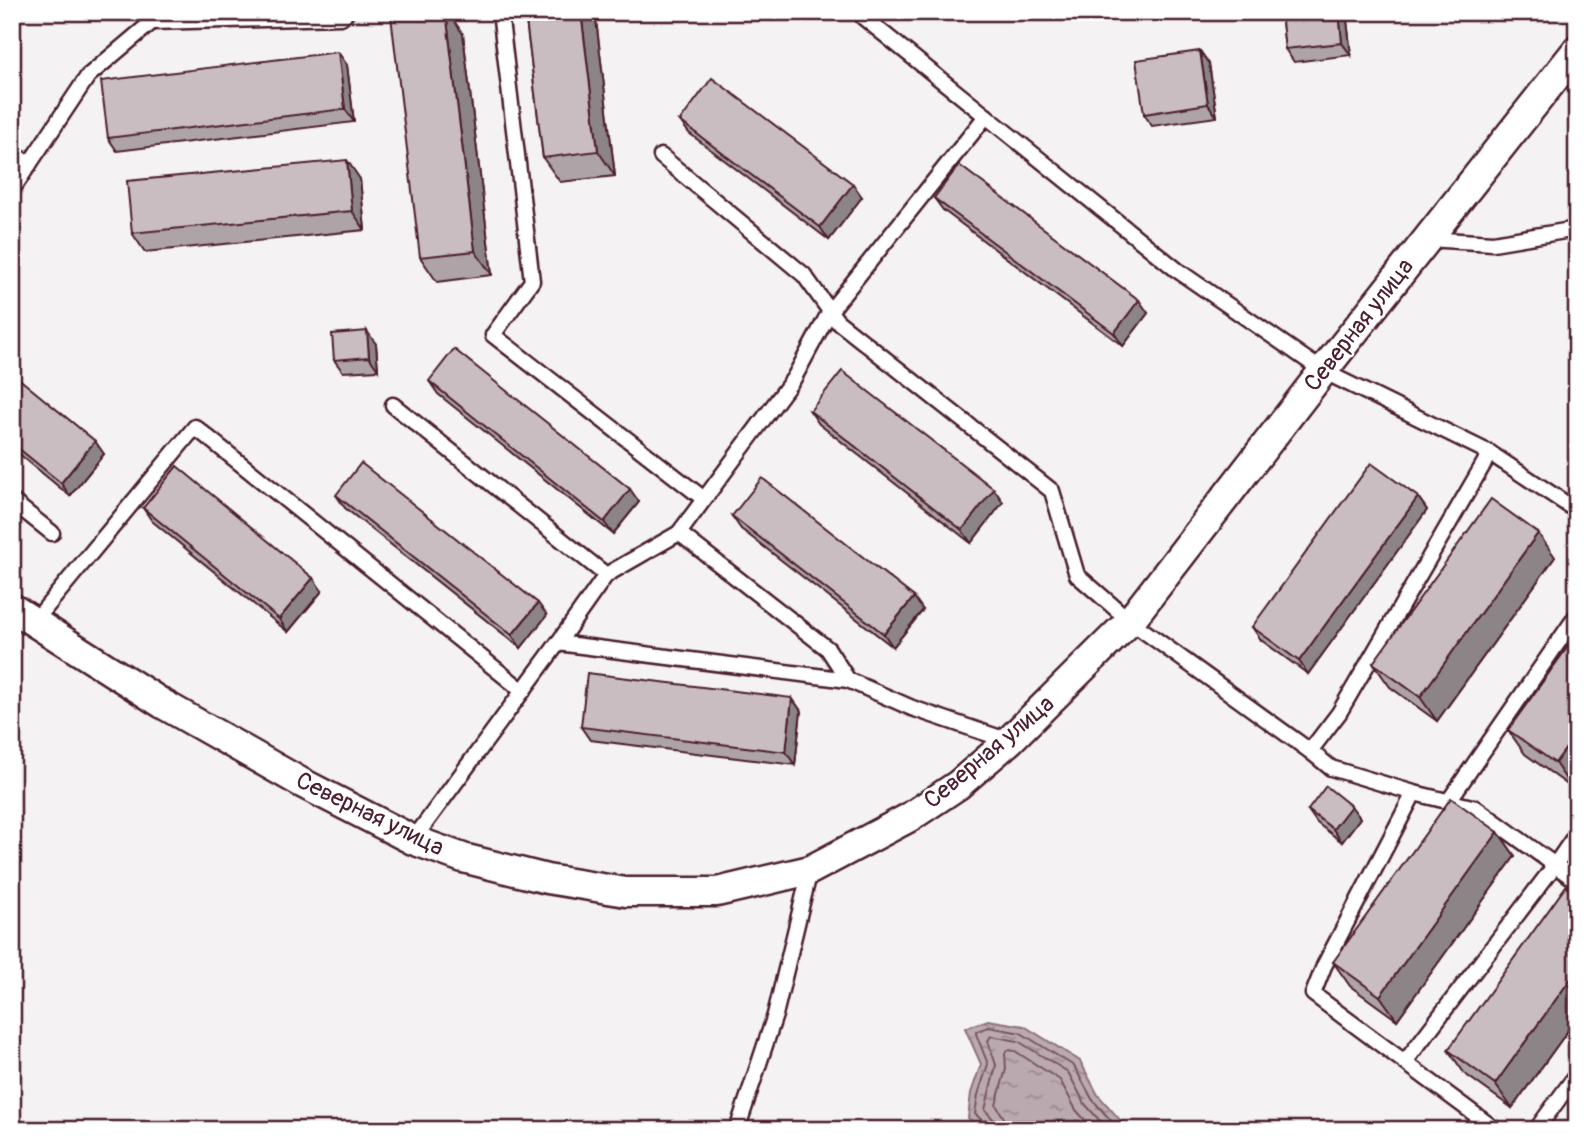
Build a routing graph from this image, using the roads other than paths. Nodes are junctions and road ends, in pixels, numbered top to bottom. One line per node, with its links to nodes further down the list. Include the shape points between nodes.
1 (347, 12): 8 (lane, via 341,17 152,22 88,76)
2 (500, 12): 16 (lane, via 532,281 493,335)
3 (860, 12): 5 (lane)
4 (1577, 50): 11 (street, Северная улица)
5 (986, 116): 12 (lane); 13 (lane, via 1177,270)
6 (12, 152): 8 (lane)
7 (661, 156): 12 (lane, via 804,275)
8 (29, 165): 9 (lane)
9 (12, 190)
10 (1577, 229): 11 (lane, via 1493,243)
11 (1427, 239): 13 (street, Северная улица)
12 (830, 311): 16 (lane, via 794,378); 24 (lane, via 1052,491 1077,575)
13 (1323, 371): 15 (lane); 24 (street, Северная улица)
14 (393, 405): 21 (lane)
15 (1490, 453): 18 (lane); 29 (lane, via 1339,713)
16 (705, 499): 20 (lane)
17 (12, 501): 19 (lane)
18 (1577, 511)
19 (52, 533)
20 (679, 533): 21 (lane); 26 (lane, via 828,649)
21 (606, 575): 25 (lane)
22 (23, 615): 27 (lane, via 195,427); 33 (street, Северная улица, via 186,717)
23 (1577, 615): 31 (lane)
24 (1130, 621): 28 (street, Северная улица); 29 (lane)
25 (558, 643): 26 (lane); 27 (lane)
26 (848, 680): 28 (lane, via 912,708)
27 (523, 691): 33 (lane)
28 (1009, 741): 35 (street, Северная улица, via 958,785 910,817)
29 (1310, 751): 30 (lane, via 1331,768)
30 (1414, 793): 31 (lane); 37 (lane, via 1312,994)
31 (1448, 802): 34 (lane, via 1476,808)
32 (1577, 833): 34 (lane)
33 (413, 840): 35 (street, Северная улица, via 547,879 626,891 717,892)
34 (1555, 865): 36 (lane); 37 (lane)
35 (810, 870): 39 (lane, via 775,1015)
36 (1577, 881)
37 (1405, 1062): 40 (lane)
38 (1577, 1074): 41 (lane)
39 (737, 1130)
40 (1496, 1130)
41 (1536, 1130)

